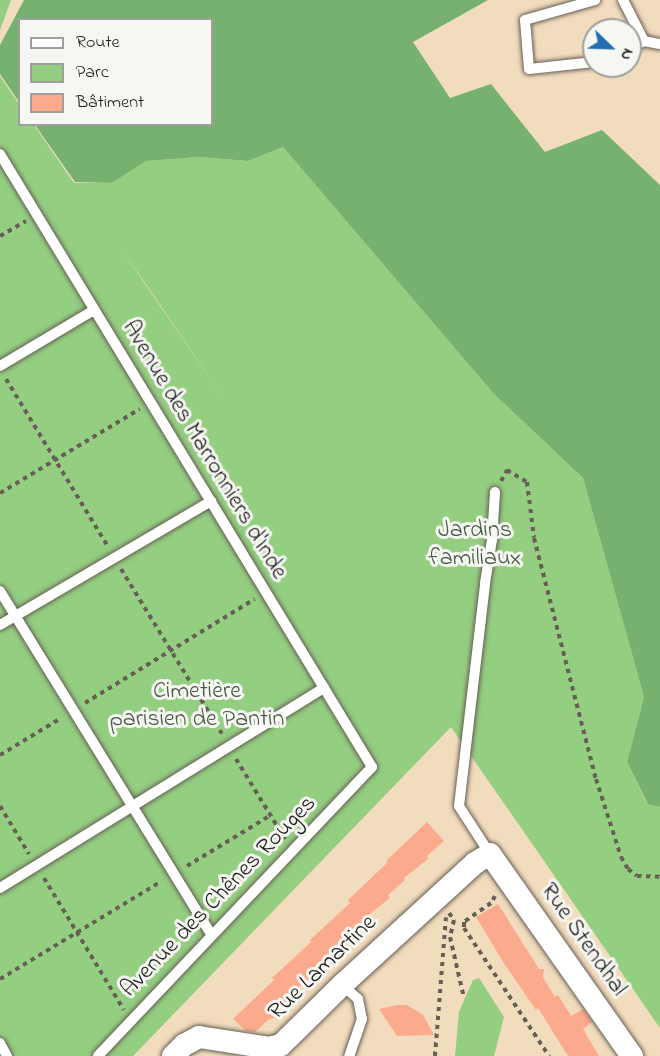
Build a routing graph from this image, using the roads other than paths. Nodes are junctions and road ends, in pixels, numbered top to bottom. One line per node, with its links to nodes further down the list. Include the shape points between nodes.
1 (595, 0): 5 (lane, via 525,20 528,69)
2 (623, 0): 3 (lane)
3 (644, 41): 4 (lane)
4 (660, 44)
5 (582, 63)
6 (0, 154): 7 (lane, Avenue des Marronniers d'Inde)
7 (94, 310): 8 (lane); 10 (lane, Avenue des Marronniers d'Inde)
8 (0, 368)
9 (495, 492): 17 (lane, via 459,806)
10 (211, 501): 12 (lane); 14 (lane, Avenue des Marronniers d'Inde)
11 (0, 591): 12 (lane)
12 (15, 616): 13 (lane); 16 (lane)
13 (0, 626)
14 (324, 688): 15 (lane, Avenue des Marronniers d'Inde); 16 (lane)
15 (372, 767): 19 (lane, Avenue des Chênes Rouges)
16 (132, 807): 18 (lane); 19 (lane)
17 (490, 854): 20 (street, Rue Lamartine, via 475,863); 26 (street, Rue Stendhal)
18 (0, 888)
19 (212, 935): 23 (lane, Avenue des Chênes Rouges)
20 (342, 985): 24 (street, Rue Lamartine, via 281,1045 268,1048 199,1037); 25 (lane, via 358,999 362,1018)
21 (0, 1043): 22 (lane)
22 (7, 1056)
23 (98, 1056)
24 (173, 1056)
25 (349, 1056)
26 (632, 1056)

